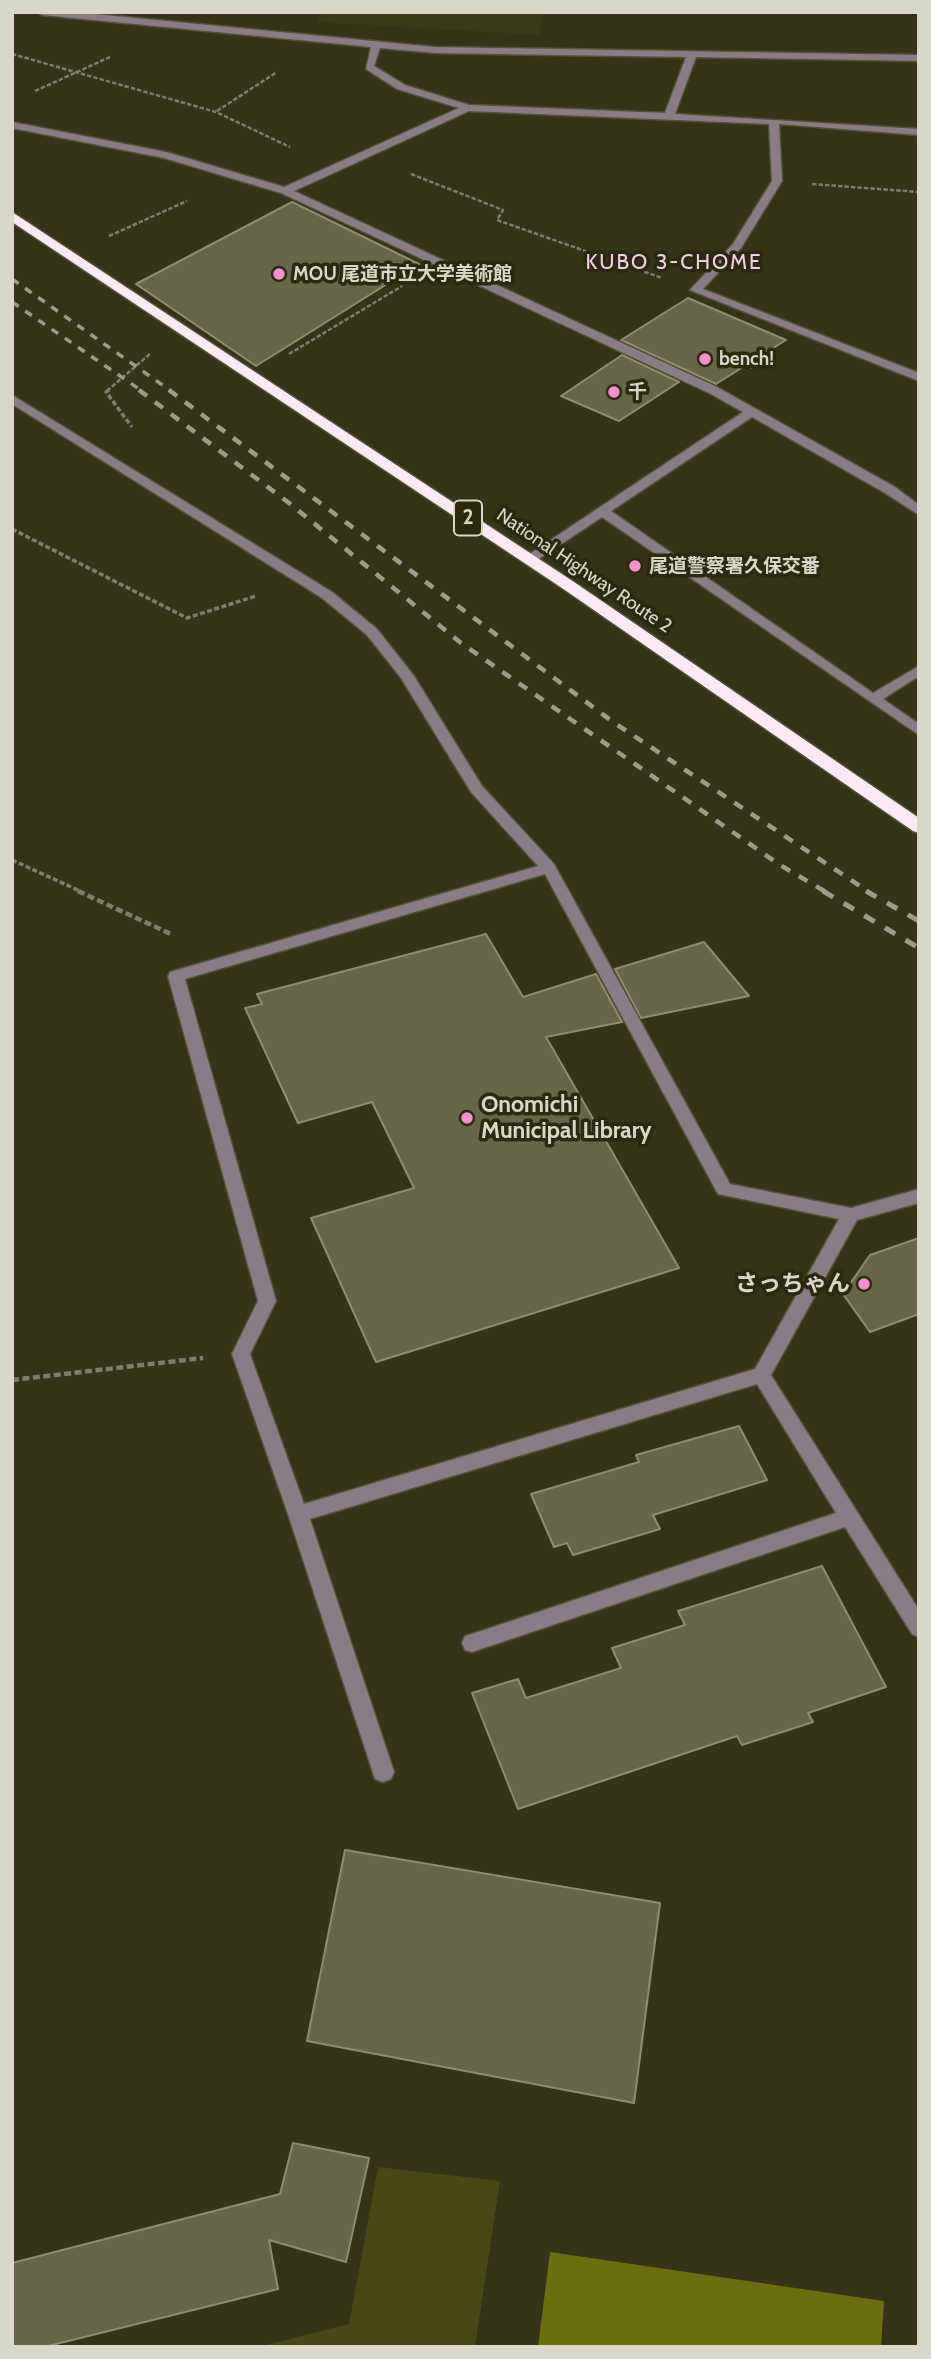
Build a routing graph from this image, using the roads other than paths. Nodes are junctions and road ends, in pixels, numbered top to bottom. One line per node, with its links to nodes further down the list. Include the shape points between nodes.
1 (42, 12): 2 (street)
2 (376, 45): 3 (street); 5 (street, via 369,67 401,88)
3 (692, 54): 4 (street); 6 (street)
4 (919, 58)
5 (468, 108): 6 (street); 10 (street)
6 (669, 117): 7 (street)
7 (774, 121): 9 (street); 12 (street, via 777,181 737,246 696,290)
8 (12, 125): 10 (street, via 166,156)
9 (919, 132)
10 (285, 191): 14 (street)
11 (12, 216): 17 (highway, National Highway Route 2 / 2)
12 (919, 377)
13 (12, 399): 22 (street, via 350,612 407,676 475,789)
14 (752, 412): 15 (street); 16 (street)
15 (601, 511): 17 (street); 19 (street)
16 (919, 511)
17 (529, 559): 21 (highway, National Highway Route 2 / 2)
18 (919, 670): 19 (street)
19 (873, 699): 20 (street)
20 (919, 731)
21 (919, 827)
22 (549, 867): 24 (street, via 724,1189); 26 (street, via 176,976 267,1301 241,1354)
23 (919, 1196): 24 (street)
24 (851, 1215): 25 (street)
25 (761, 1375): 26 (street); 27 (street)
26 (298, 1514): 30 (street)
27 (849, 1517): 28 (street); 29 (street)
28 (919, 1628)
29 (472, 1643)
30 (383, 1772)

